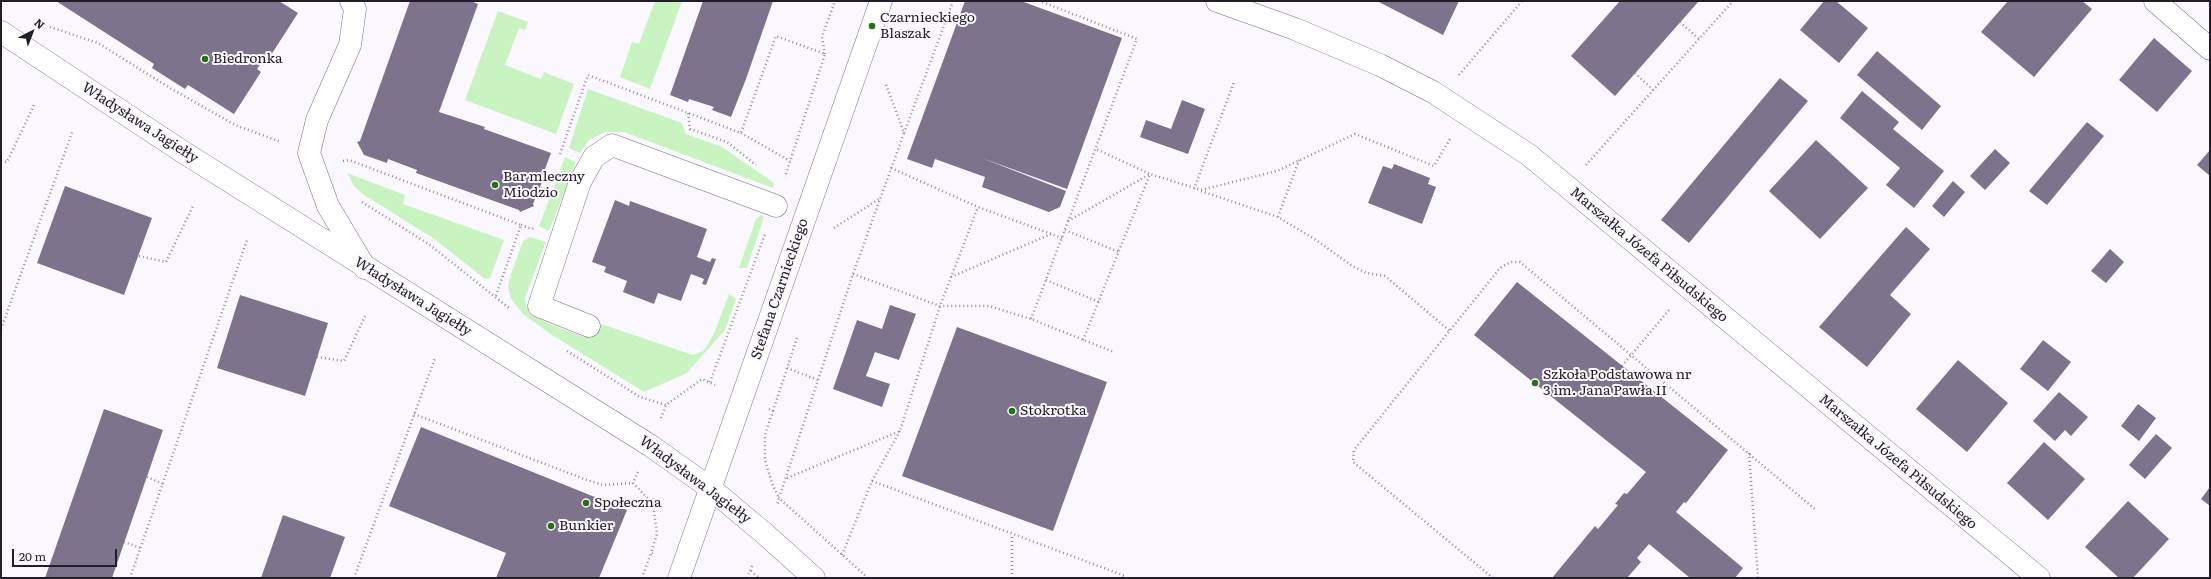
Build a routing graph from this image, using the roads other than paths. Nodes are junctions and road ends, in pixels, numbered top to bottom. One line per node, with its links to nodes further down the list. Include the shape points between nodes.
1 (351, 1): 8 (street, via 355,9 350,45 317,120 309,154 328,206)
2 (881, 1): 10 (street, Stefana Czarnieckiego)
3 (1217, 1): 13 (street, Marszałka Józefa Piłsudskiego, via 1295,28 1380,65 1433,92 1529,155)
4 (2155, 1): 6 (street)
5 (1, 32): 8 (street, Władysława Jagiełły)
6 (2210, 49)
7 (776, 206): 9 (street, via 612,145 594,157 580,182 539,306)
8 (365, 268): 10 (street, Władysława Jagiełły, via 651,446)
9 (589, 326)
10 (710, 488): 11 (street, Stefana Czarnieckiego); 12 (street, Władysława Jagiełły)
11 (681, 574)
12 (814, 578)
13 (2039, 578)

